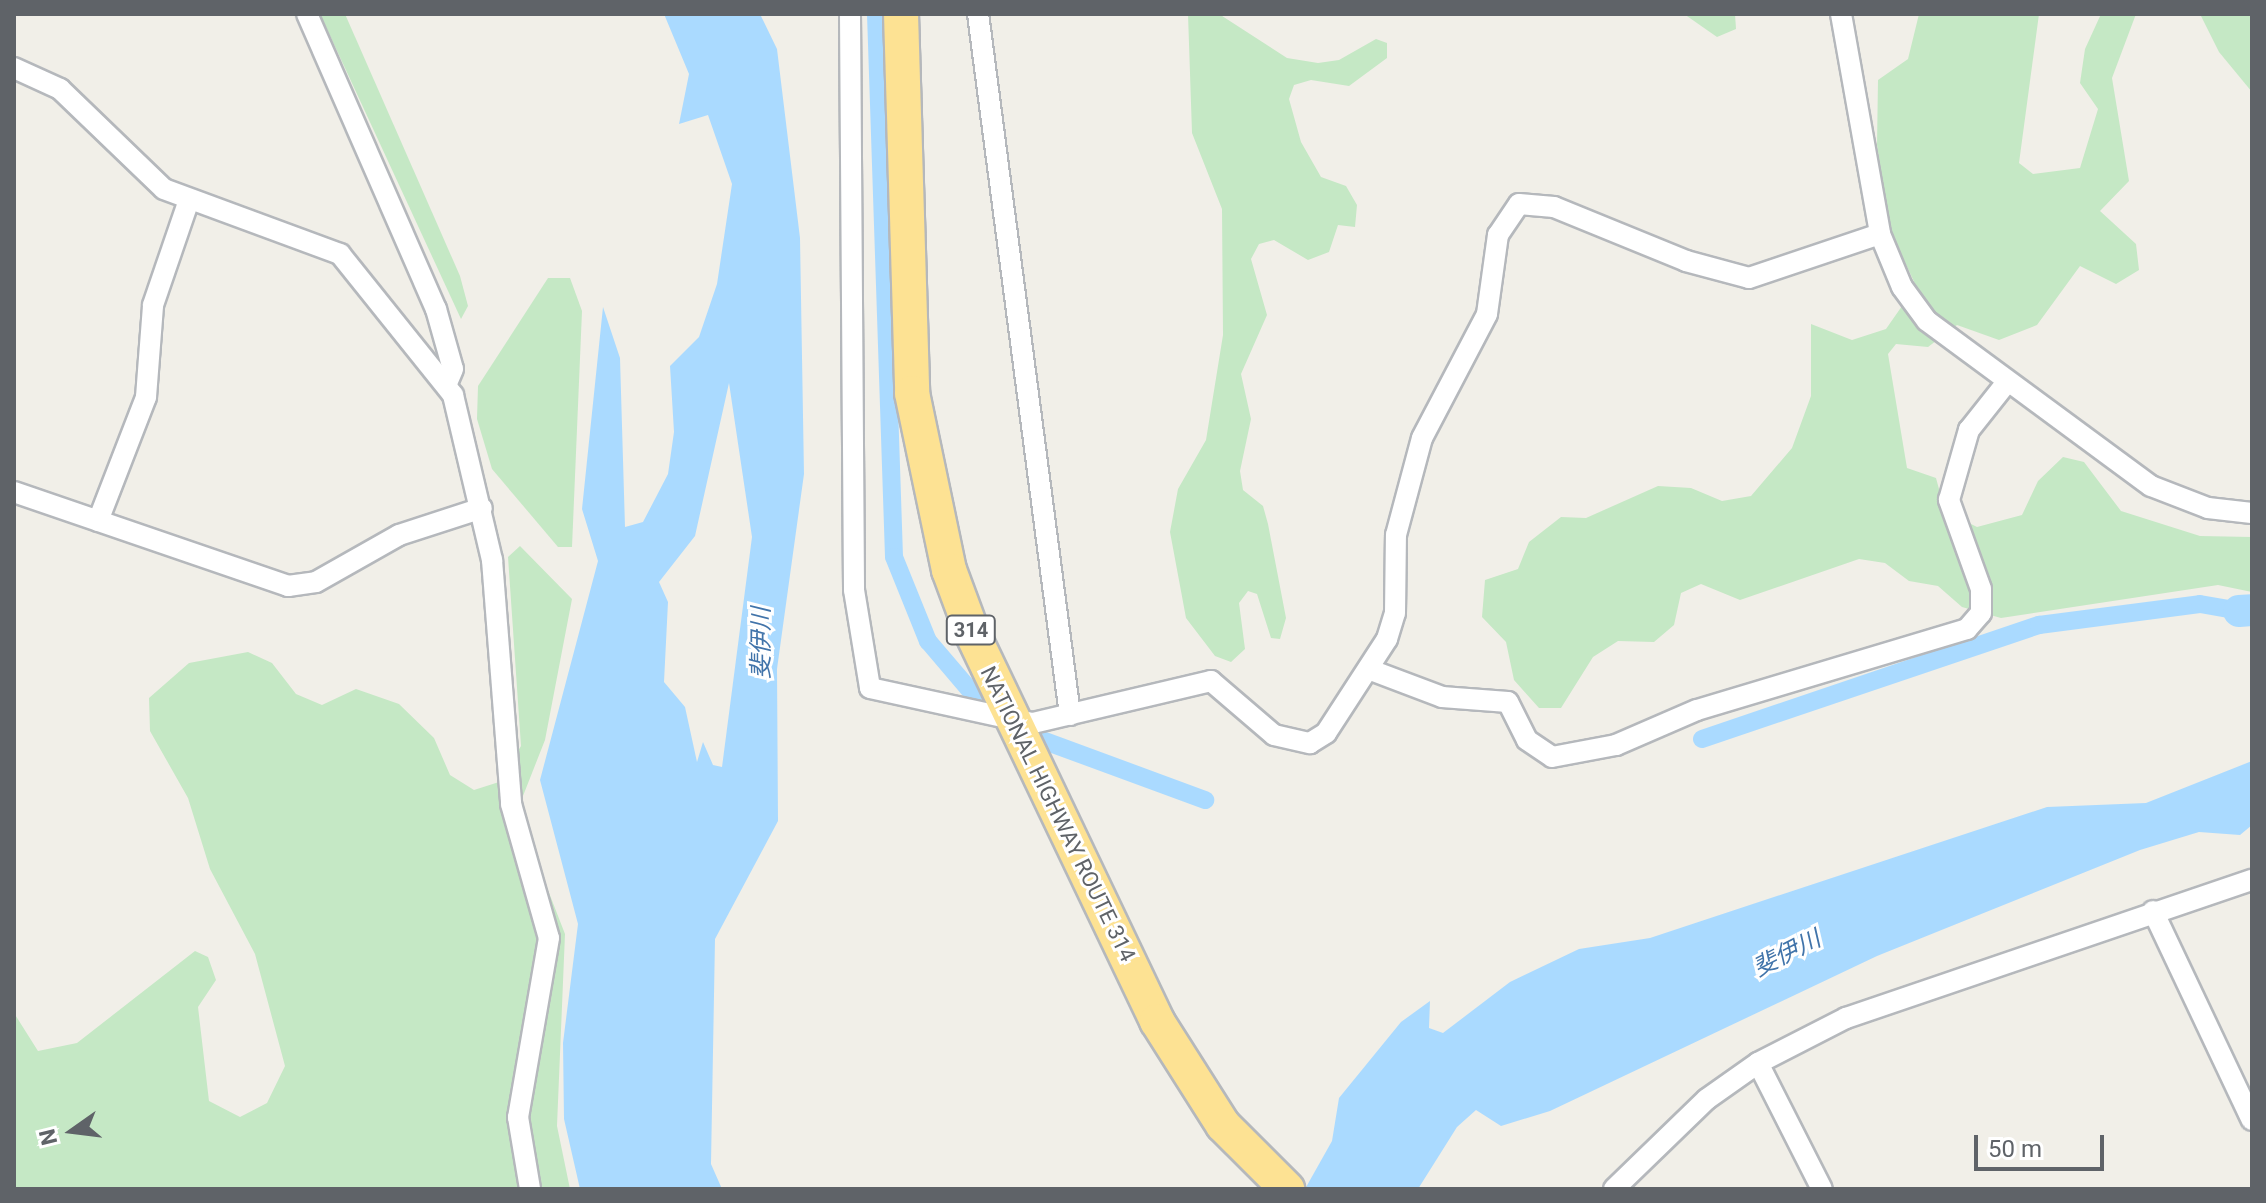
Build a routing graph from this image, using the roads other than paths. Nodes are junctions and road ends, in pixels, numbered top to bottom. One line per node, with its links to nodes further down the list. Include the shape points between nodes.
1 (307, 14): 10 (street, via 436,309 451,360)
2 (850, 14): 17 (street, via 854,590 870,688)
3 (901, 14): 17 (highway, NATIONAL HIGHWAY ROUTE 314 / 314, via 908,316 923,467 949,570)
4 (978, 14): 16 (street)
5 (1841, 14): 8 (street)
6 (14, 68): 7 (street, via 60,89 145,175)
7 (189, 200): 10 (street, via 340,254); 14 (street, via 153,305 146,397)
8 (1880, 234): 9 (street, via 1902,287 1927,321); 15 (street, via 1749,278 1686,261 1554,207 1519,204 1498,235 1487,314 1422,438 1396,535 1395,613)
9 (2007, 382): 13 (street, via 2151,486 2208,508); 15 (street, via 1969,430 1949,500 1981,589 1981,613 1967,629 1697,710 1616,745 1552,757 1527,740 1508,702 1442,697)
10 (447, 383): 12 (street)
11 (14, 492): 14 (street)
12 (482, 508): 14 (street, via 399,535 316,582 288,586); 23 (street, via 511,804 549,938 518,1117)
13 (2252, 513)
14 (98, 521)
15 (1368, 669): 16 (street, via 1326,733 1310,743 1274,735 1211,681)
16 (1070, 715): 17 (street)
17 (1012, 719): 22 (highway, NATIONAL HIGHWAY ROUTE 314 / 314, via 1186,1072)
18 (2252, 880): 19 (street)
19 (2153, 911): 20 (street, via 1846,1018); 21 (street)
20 (1758, 1063): 24 (street, via 1707,1099); 25 (street)
21 (2252, 1120)
22 (1279, 1182)
23 (530, 1189)
24 (1614, 1189)
25 (1822, 1189)

